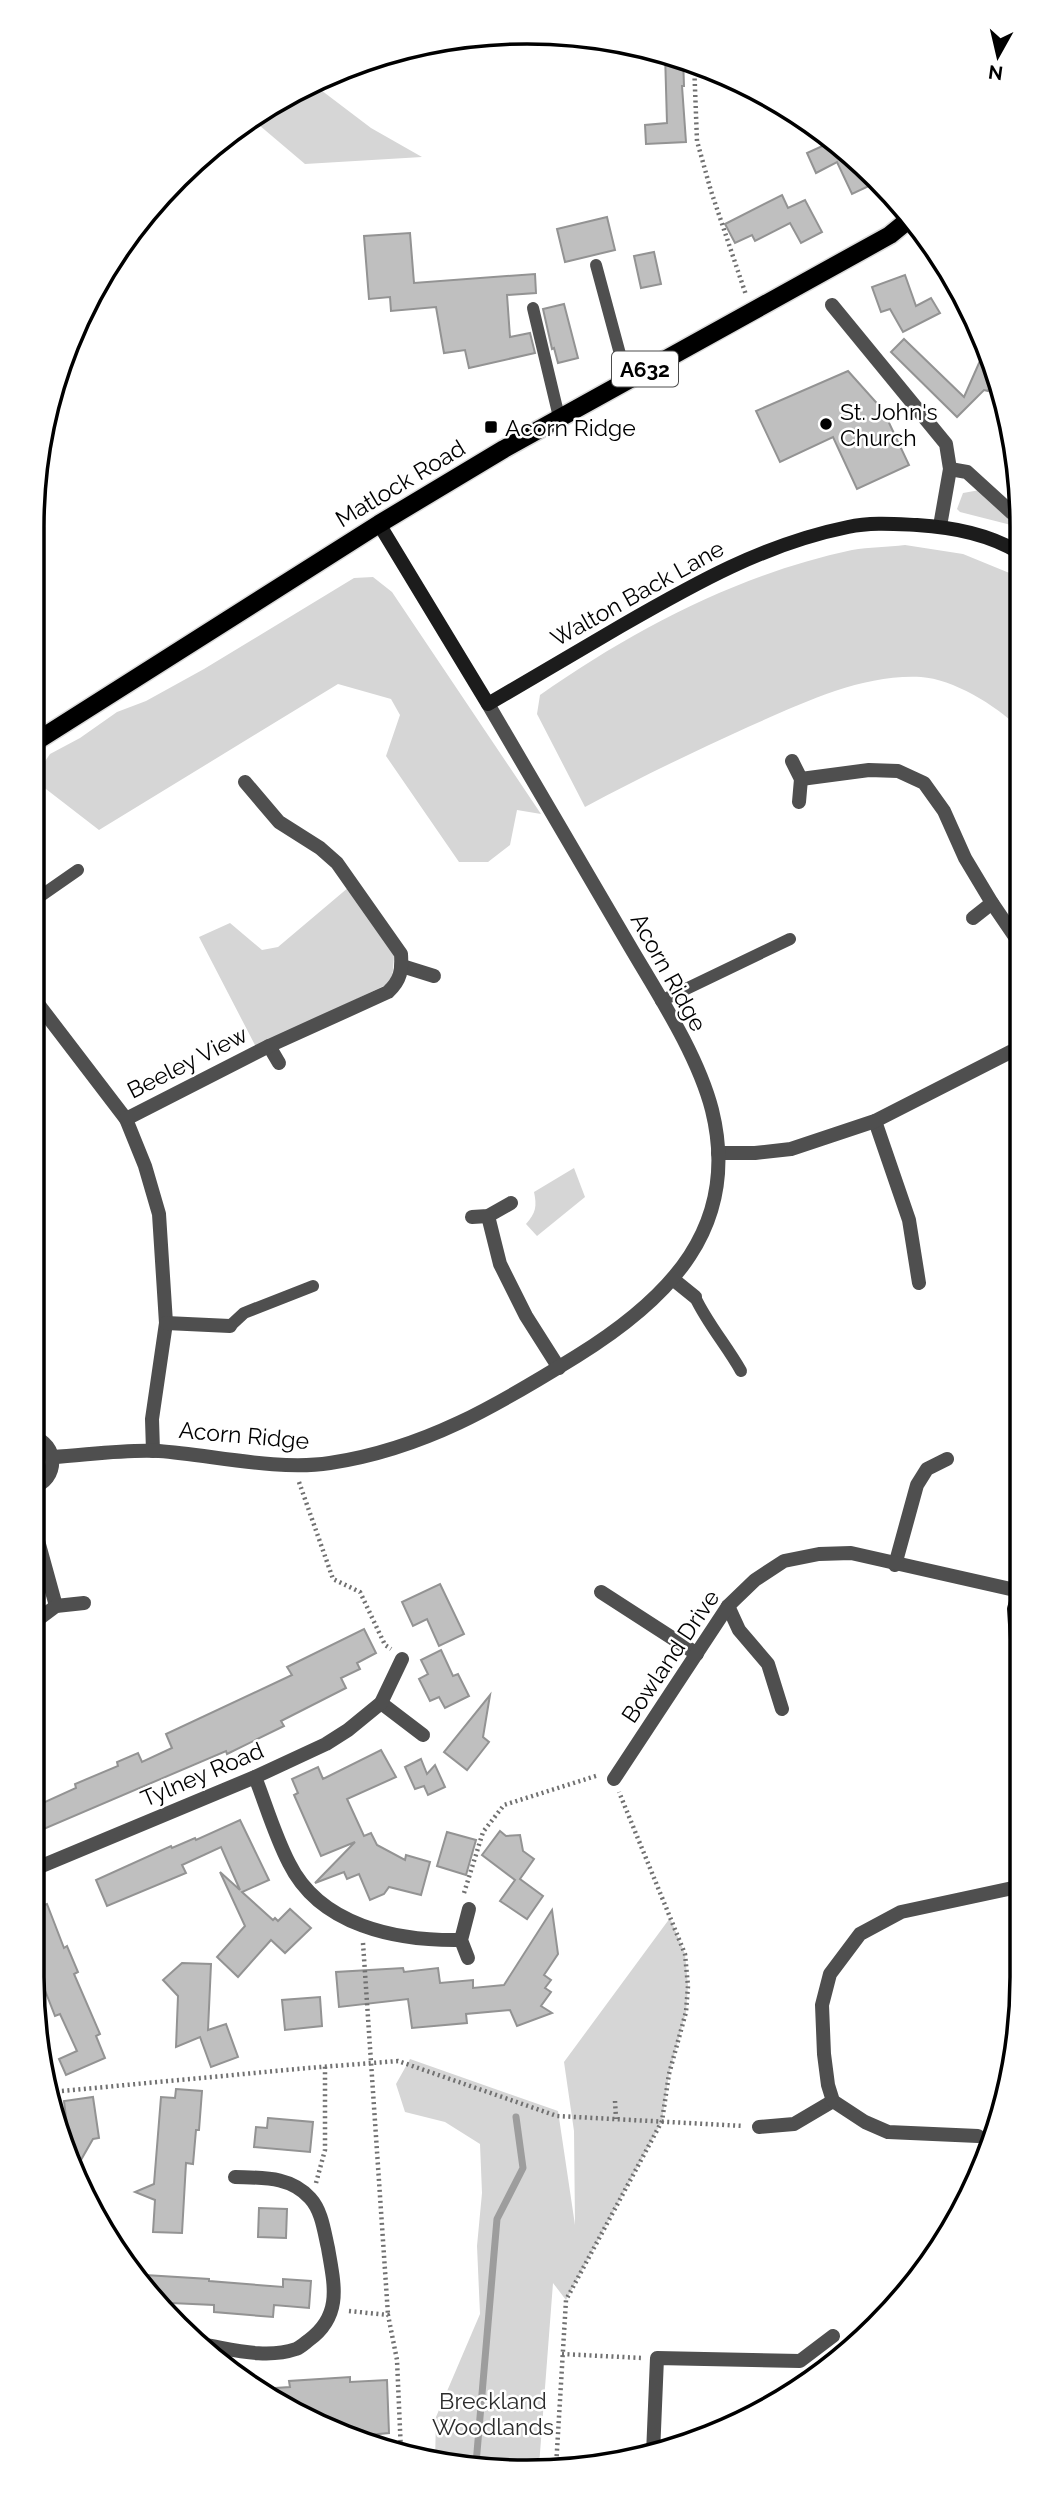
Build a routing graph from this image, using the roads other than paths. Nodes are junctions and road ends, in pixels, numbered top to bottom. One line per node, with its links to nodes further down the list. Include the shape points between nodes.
1 (903, 224): 5 (main road, Matlock Road / A632)
2 (596, 265): 5 (lane)
3 (832, 305): 7 (street, via 946,444)
4 (533, 307): 6 (lane)
5 (627, 380): 6 (main road, Matlock Road / A632)
6 (559, 417): 9 (main road, Matlock Road / A632)
7 (950, 469): 8 (street, via 967,472); 10 (street)
8 (1009, 511)
9 (379, 524): 12 (street, Acorn Ridge); 13 (main road, Matlock Road / A632)
10 (940, 526): 11 (street, Walton Back Lane); 12 (street, Walton Back Lane, via 850,526 745,559)
11 (1010, 547)
12 (488, 704): 26 (street, Acorn Ridge)
13 (44, 736)
14 (792, 761): 15 (street)
15 (801, 779): 17 (street); 20 (street, via 869,770 898,771 924,783 944,811)
16 (245, 782): 24 (street, via 279,821 337,863 390,936 401,954)
17 (799, 802)
18 (78, 870): 19 (lane)
19 (44, 894)
20 (992, 904): 21 (street); 22 (street)
21 (973, 918)
22 (1010, 930)
23 (790, 939): 26 (lane)
24 (402, 966): 25 (street); 28 (street, Beeley View, via 398,982 388,992)
25 (433, 976)
26 (661, 1001): 33 (street, Acorn Ridge, via 712,1109)
27 (44, 1012): 31 (street)
28 (270, 1046): 30 (street, Beeley View); 31 (street, Beeley View)
29 (1010, 1052): 32 (street)
30 (279, 1063)
31 (126, 1119): 41 (street, via 159,1214)
32 (875, 1121): 33 (street, via 791,1149); 38 (street, via 909,1220)
33 (718, 1153): 37 (street, Acorn Ridge, via 707,1227)
34 (511, 1203): 35 (street)
35 (488, 1216): 36 (street); 43 (street, via 500,1264)
36 (472, 1217)
37 (674, 1280): 40 (street); 43 (street, Acorn Ridge, via 634,1317)
38 (919, 1283)
39 (313, 1286): 42 (lane, via 244,1313)
40 (695, 1297): 44 (lane)
41 (166, 1323): 42 (street); 46 (street, via 152,1419)
42 (230, 1326)
43 (559, 1368): 46 (street, Acorn Ridge, via 467,1421 384,1452 294,1466)
44 (741, 1371)
45 (44, 1443): 47 (street)
46 (153, 1451): 47 (street, Acorn Ridge)
47 (53, 1457): 49 (street)
48 (947, 1459): 51 (street, via 927,1469 917,1485)
49 (44, 1481)
50 (44, 1562): 55 (street)
51 (895, 1564): 52 (street, Bowland Drive); 56 (street, Bowland Drive, via 851,1553 784,1561)
52 (1010, 1585)
53 (601, 1592): 58 (street)
54 (84, 1603): 55 (street)
55 (56, 1606): 57 (street)
56 (728, 1606): 58 (street, Bowland Drive); 61 (street, via 739,1630 768,1664)
57 (44, 1615)
58 (697, 1654): 64 (street, Bowland Drive)
59 (402, 1659): 60 (street, Tylney Road)
60 (381, 1703): 62 (street); 63 (street, Tylney Road, via 326,1744)
61 (782, 1709)
62 (423, 1735)
63 (255, 1777): 65 (street, Tylney Road); 68 (street, via 289,1864 324,1907 362,1926 410,1937)
64 (614, 1779)
65 (44, 1865)
66 (1010, 1889): 70 (street, via 901,1912 860,1934 831,1974 822,2005 824,2054)
67 (469, 1909): 68 (street)
68 (461, 1940): 69 (street)
69 (468, 1958)
70 (833, 2101): 71 (street, via 794,2124); 72 (street, via 888,2132)
71 (759, 2127)
72 (978, 2136)
73 (235, 2177): 75 (street, via 282,2179 312,2199 322,2219 329,2256 332,2310 323,2330 298,2349 268,2354)
74 (833, 2336): 76 (street, via 800,2361 657,2358)
75 (216, 2347)
76 (653, 2444)

